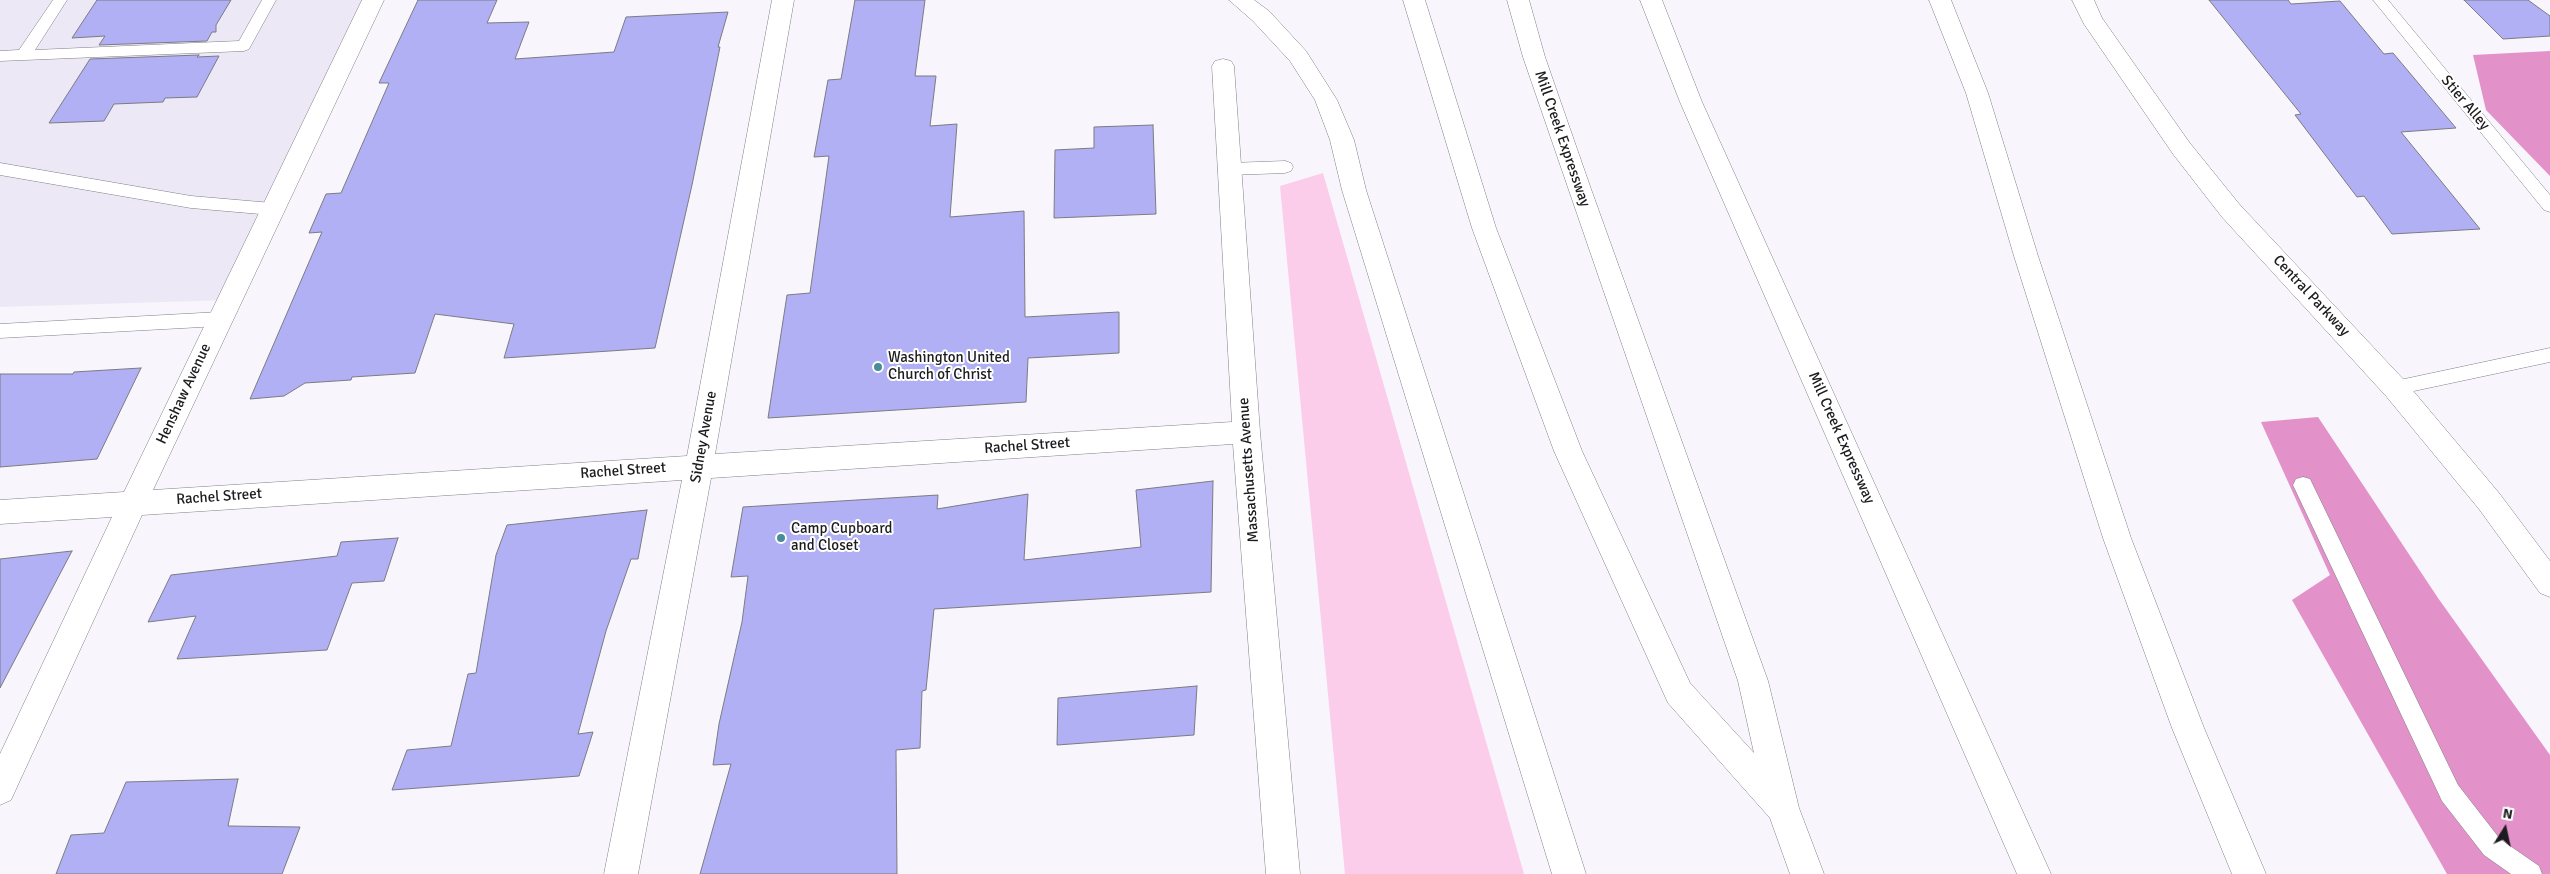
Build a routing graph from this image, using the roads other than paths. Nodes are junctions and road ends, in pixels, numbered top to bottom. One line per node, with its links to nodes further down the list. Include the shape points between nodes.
1 (60, 0): 12 (lane)
2 (269, 0): 12 (lane, via 244,46)
3 (373, 0): 19 (main road, Henshaw Avenue)
4 (783, 0): 25 (main road, Sidney Avenue)
5 (1240, 0): 34 (main road, via 1261,16 1298,56 1326,100 1342,140 1354,190)
6 (1414, 0): 31 (main road, via 1484,228 1576,468 1678,692)
7 (1518, 0): 31 (main road, Mill Creek Expressway, via 1579,189 1753,681)
8 (1651, 0): 36 (main road, Mill Creek Expressway, via 1691,102)
9 (1940, 0): 37 (main road, via 1977,93 2117,538 2188,728)
10 (2083, 0): 23 (main road, Central Parkway, via 2092,19 2180,148 2230,211)
11 (2380, 0): 18 (lane, Stier Alley)
12 (24, 55): 13 (lane)
13 (0, 56)
14 (1223, 66): 17 (main road, Massachusetts Avenue)
15 (1286, 167): 17 (lane)
16 (0, 169): 19 (lane, via 191,202)
17 (1230, 169): 24 (main road, Massachusetts Avenue)
18 (2550, 206)
19 (272, 209): 20 (main road, Henshaw Avenue)
20 (220, 319): 21 (lane); 27 (main road, Henshaw Avenue)
21 (0, 331)
22 (2550, 356): 23 (lane)
23 (2395, 388): 29 (main road, Central Parkway, via 2490,501)
24 (1246, 432): 25 (main road, Rachel Street); 33 (main road, Massachusetts Avenue)
25 (699, 466): 27 (main road, Rachel Street); 32 (main road, Sidney Avenue)
26 (2303, 485): 38 (lane, via 2450,793 2492,847)
27 (133, 503): 28 (main road, Rachel Street); 30 (main road, Henshaw Avenue)
28 (0, 512)
29 (2550, 584)
30 (0, 789)
31 (1783, 808): 35 (main road, Mill Creek Expressway)
32 (621, 874)
33 (1283, 874)
34 (1569, 874)
35 (1807, 874)
36 (2034, 874)
37 (2249, 874)
38 (2530, 874)

